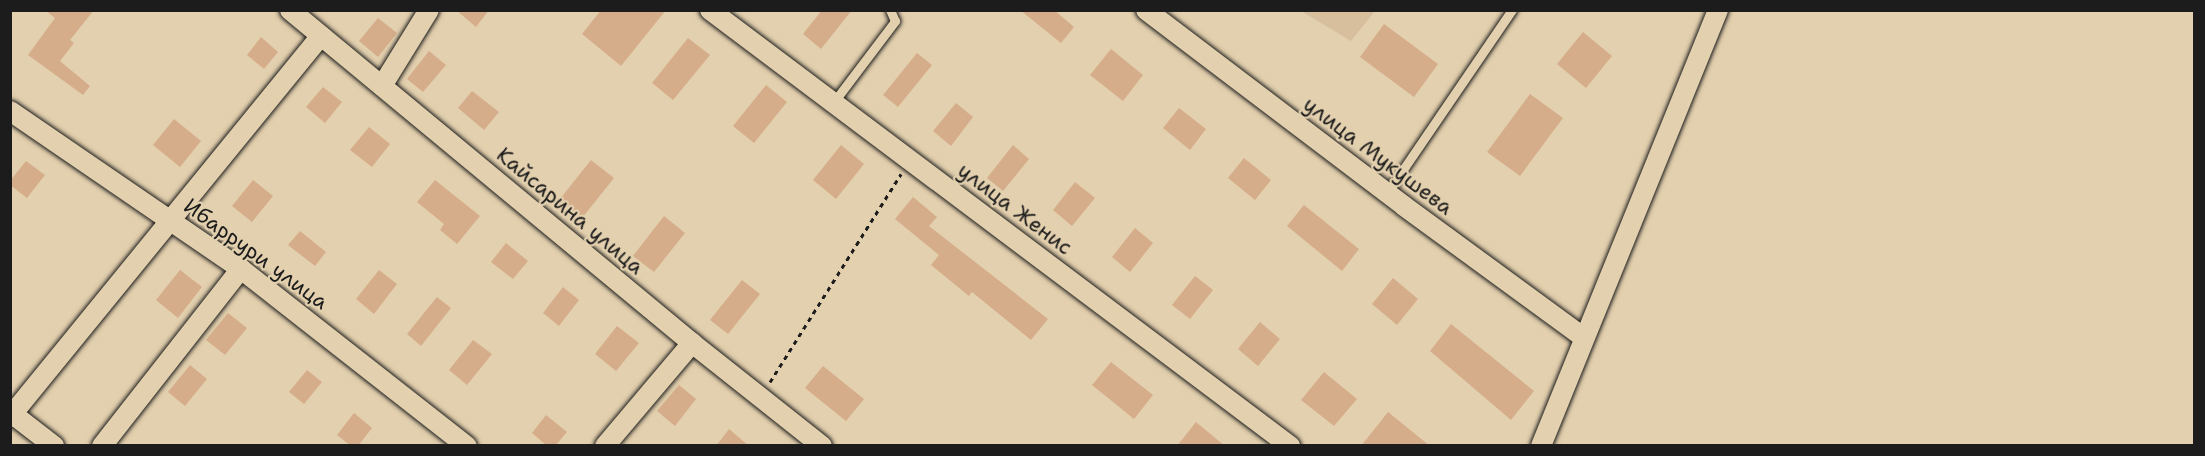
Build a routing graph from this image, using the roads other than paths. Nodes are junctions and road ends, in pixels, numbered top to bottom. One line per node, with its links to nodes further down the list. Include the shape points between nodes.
1 (290, 10): 8 (street, Кайсарина улица)
2 (429, 10): 9 (street)
3 (710, 10): 10 (street, улица Женис)
4 (890, 10): 10 (lane, via 895,21)
5 (1146, 10): 12 (street, улица Мукушева)
6 (1512, 10): 12 (lane)
7 (1718, 10): 15 (street)
8 (321, 36): 9 (street, Кайсарина улица); 13 (street)
9 (382, 86): 16 (street, Кайсарина улица)
10 (833, 103): 23 (street, улица Женис)
11 (10, 111): 13 (street, Ибаррури улица)
12 (1387, 193): 15 (street, улица Мукушева)
13 (172, 222): 14 (street, Ибаррури улица); 17 (street)
14 (241, 269): 19 (street); 20 (street, Ибаррури улица)
15 (1583, 336): 24 (street)
16 (692, 343): 21 (street); 22 (street, Кайсарина улица)
17 (11, 414): 18 (street)
18 (54, 446)
19 (102, 446)
20 (467, 446)
21 (604, 446)
22 (822, 446)
23 (1290, 446)
24 (1540, 446)

